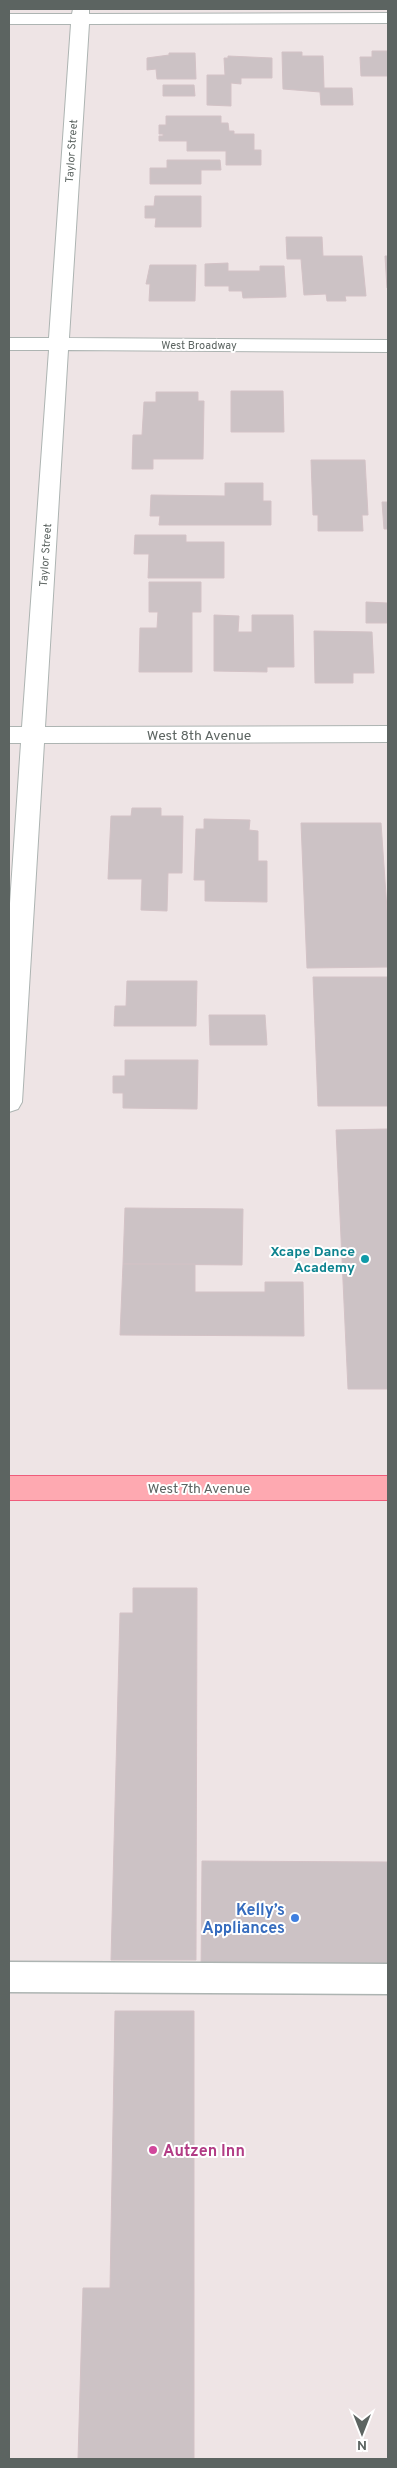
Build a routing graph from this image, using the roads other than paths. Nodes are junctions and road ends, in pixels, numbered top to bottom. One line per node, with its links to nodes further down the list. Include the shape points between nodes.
1 (80, 14): 2 (street); 3 (street); 5 (street, Taylor Street)
2 (388, 18)
3 (9, 19)
4 (9, 344): 5 (street, West Broadway)
5 (59, 344): 6 (street, West Broadway); 9 (street, Taylor Street)
6 (388, 346)
7 (388, 734): 9 (street, West 8th Avenue)
8 (9, 735): 9 (street, West 8th Avenue)
9 (33, 735): 10 (street, Taylor Street)
10 (9, 1102)
11 (9, 1488): 12 (main road, West 7th Avenue)
12 (388, 1488)
13 (9, 1977): 14 (lane)
14 (388, 1980)

